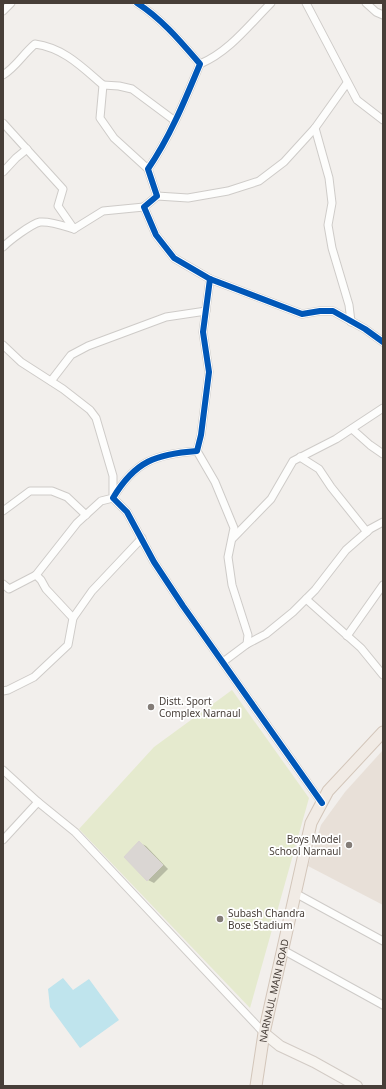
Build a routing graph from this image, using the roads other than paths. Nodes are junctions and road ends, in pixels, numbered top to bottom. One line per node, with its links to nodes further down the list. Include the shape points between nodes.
1 (11, 3): 6 (street)
2 (137, 3): 8 (street, via 169,29)
3 (271, 3): 8 (street, via 229,46 213,59)
4 (306, 3): 10 (street)
5 (366, 3): 7 (street)
6 (3, 10)
7 (383, 15)
8 (200, 64): 13 (street)
9 (3, 75): 11 (street, via 35,44 47,46 71,58)
10 (347, 84): 12 (street, via 357,100); 15 (street)
11 (102, 85): 13 (street, via 132,89); 17 (street, via 100,118 114,138)
12 (383, 120)
13 (176, 121): 17 (street)
14 (3, 122): 16 (street)
15 (315, 128): 19 (street, via 284,162 259,181 228,191 188,198); 25 (street, via 330,178 332,203 328,224)
16 (27, 149): 18 (street); 21 (street, via 63,189 58,206)
17 (148, 169): 19 (street)
18 (3, 172)
19 (156, 196): 20 (street)
20 (144, 207): 21 (street, via 103,211); 23 (street, via 156,234 174,258)
21 (74, 229): 22 (street, via 51,222 39,222)
22 (3, 247)
23 (210, 278): 24 (street); 25 (street, via 302,314 333,311)
24 (206, 312): 28 (street, via 166,317 88,346 71,355); 31 (street, via 203,332 209,372)
25 (351, 322): 26 (street)
26 (383, 342)
27 (3, 344): 28 (street, via 21,362)
28 (51, 381): 34 (street, via 90,410 96,418 113,476)
29 (383, 408): 30 (street)
30 (352, 429): 32 (street); 33 (street)
31 (197, 451): 34 (street, via 152,459 136,468 121,483); 40 (street, via 215,482 234,528)
32 (383, 454)
33 (300, 457): 38 (street, via 319,469); 40 (street, via 292,461 271,498)
34 (113, 498): 36 (street, via 101,501); 39 (street, via 127,512)
35 (3, 512): 36 (street, via 30,491 52,491 68,497)
36 (86, 515): 41 (street)
37 (383, 522): 38 (street)
38 (367, 532): 44 (street, via 346,550)
39 (142, 538): 45 (street, via 92,591); 48 (street, via 154,562)
40 (232, 539): 47 (street, via 228,557 232,585 248,635)
41 (36, 575): 42 (street, via 9,588); 45 (street)
42 (3, 584)
43 (383, 584): 46 (street)
44 (306, 599): 46 (street); 47 (street, via 266,634)
45 (73, 618): 50 (street, via 68,645 34,678)
46 (347, 636): 49 (street, via 361,648)
47 (247, 644): 48 (street)
48 (223, 662): 54 (street)
49 (383, 675)
50 (3, 691)
51 (383, 732): 54 (main road, NARNAUL MAIN ROAD, via 328,791)
52 (3, 770): 53 (street)
53 (38, 802): 55 (street); 60 (street, via 75,832)
54 (322, 803): 56 (main road, NARNAUL MAIN ROAD, via 311,823)
55 (3, 840)
56 (295, 893): 57 (street); 58 (main road, NARNAUL MAIN ROAD)
57 (383, 941)
58 (283, 950): 59 (street); 60 (main road, NARNAUL MAIN ROAD)
59 (383, 1005)
60 (264, 1033): 61 (main road, NARNAUL MAIN ROAD); 62 (street, via 280,1046)
61 (258, 1085)
62 (357, 1086)

